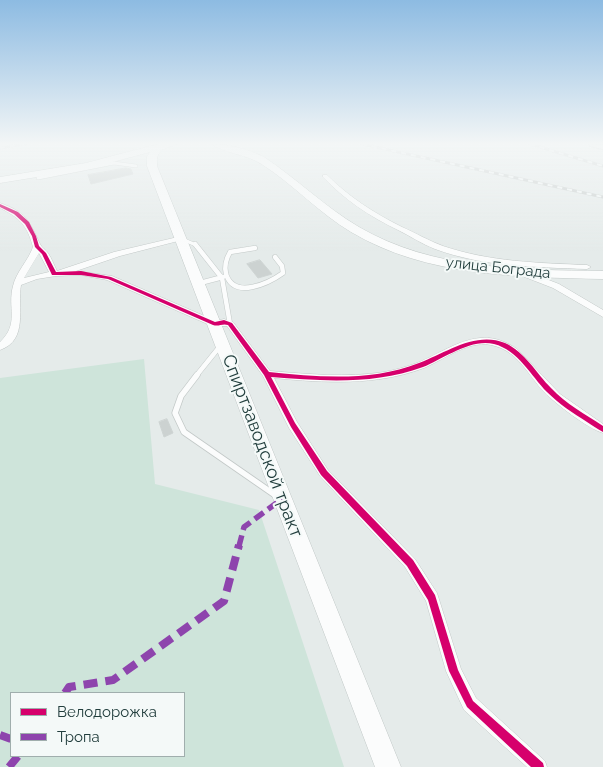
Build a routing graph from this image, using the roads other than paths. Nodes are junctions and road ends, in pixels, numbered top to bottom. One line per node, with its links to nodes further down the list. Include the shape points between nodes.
1 (151, 180): 5 (main road, Спиртзаводской тракт)
2 (291, 180): 9 (main road, улица Бограда, via 347,224 374,240 428,259)
3 (329, 180): 9 (street, via 348,200 368,213)
4 (0, 205): 6 (street, via 27,223)
5 (179, 238): 12 (street); 15 (lane, via 195,244); 17 (main road, Спиртзаводской тракт)
6 (38, 247): 12 (street); 16 (street)
7 (255, 248): 15 (lane, via 230,252 224,259)
8 (275, 257): 15 (lane, via 283,273 275,280 243,288)
9 (474, 263): 10 (street); 11 (main road, улица Бограда)
10 (587, 267)
11 (520, 272): 13 (main road, улица Бограда); 18 (street)
12 (54, 274): 16 (street, via 35,276); 20 (street, via 81,273 109,278)
13 (559, 274): 14 (main road, улица Бограда); 18 (street)
14 (603, 275)
15 (224, 277): 17 (lane); 20 (lane)
16 (17, 284): 22 (street, via 16,327 9,340)
17 (198, 284): 20 (main road, Спиртзаводской тракт)
18 (556, 286): 19 (street)
19 (603, 314)
20 (222, 324): 21 (main road, Спиртзаводской тракт); 23 (street)
21 (222, 343): 25 (main road, Спиртзаводской тракт); 25 (lane, via 181,396 175,413 184,432)
22 (0, 347)
23 (267, 374): 24 (street, via 305,378 386,376 484,340 509,348 527,363 555,396); 27 (street, via 293,425 324,473 410,563 432,598 454,671 470,704)
24 (603, 429)
25 (282, 499): 26 (main road, Спиртзаводской тракт)
26 (388, 767)
27 (539, 767)

